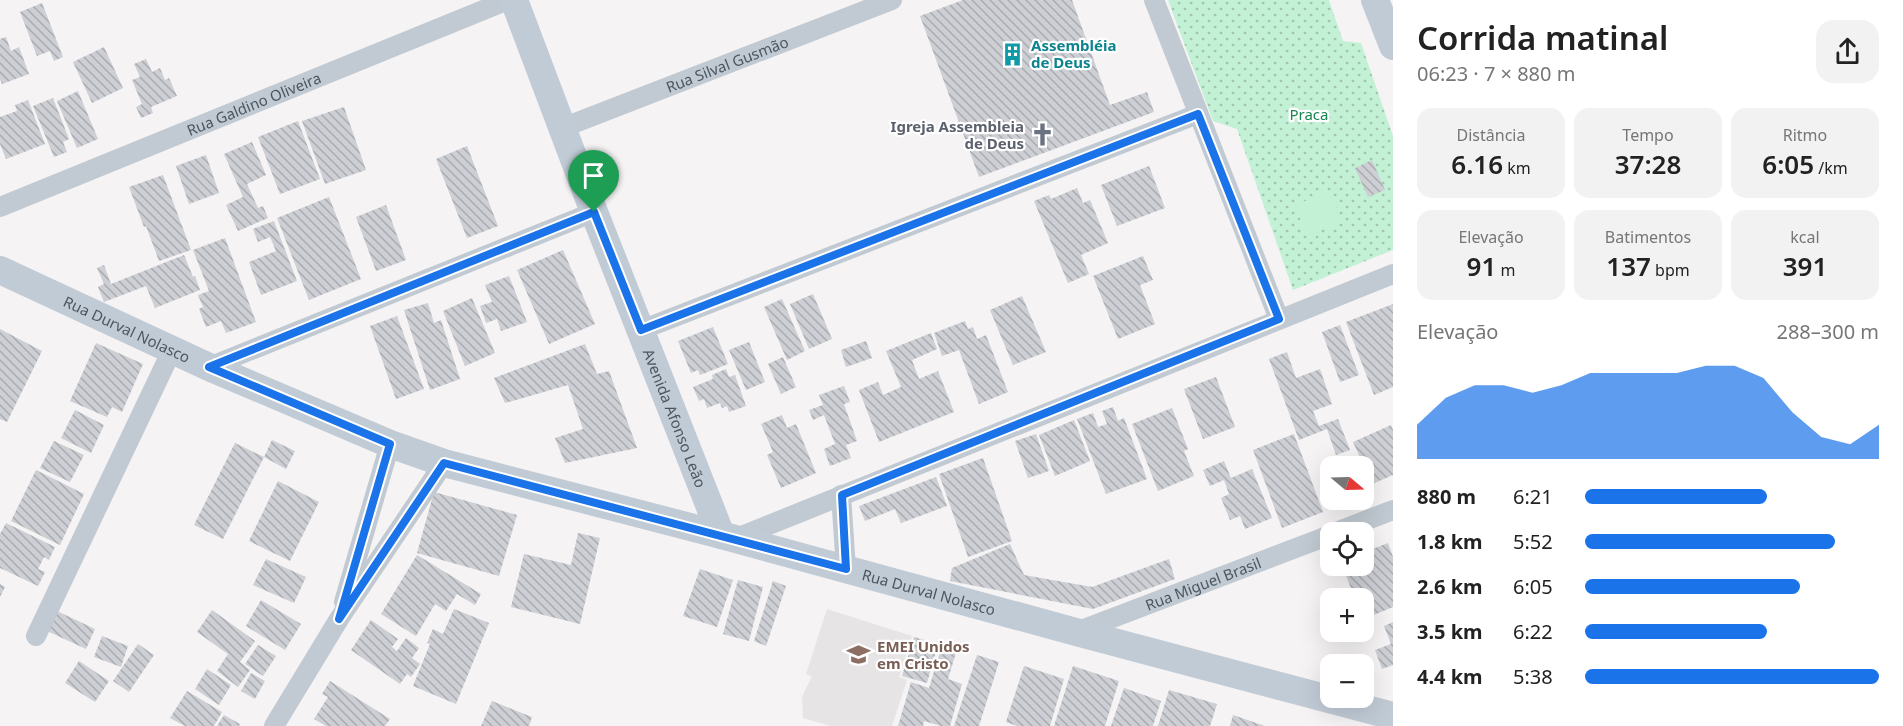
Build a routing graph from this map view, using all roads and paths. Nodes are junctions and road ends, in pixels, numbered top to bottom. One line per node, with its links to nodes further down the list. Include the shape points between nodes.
1 (508, 0): 9 (street, Rua Galdino Oliveira)
2 (514, 0): 8 (street, Avenida Afonso Leão)
3 (892, 0): 8 (street, Rua Silval Gusmão)
4 (1155, 0): 7 (street)
5 (1375, 0): 6 (street)
6 (1393, 46)
7 (1198, 114): 13 (street); 14 (street)
8 (562, 128): 10 (street, Avenida Afonso Leão)
9 (0, 207)
10 (594, 212): 14 (street, Avenida Afonso Leão); 16 (street)
11 (0, 270): 15 (street, Rua Durval Nolasco)
12 (1393, 274): 13 (street)
13 (1279, 319): 19 (street)
14 (641, 330): 22 (street, Avenida Afonso Leão)
15 (172, 350): 16 (street, Rua Durval Nolasco); 27 (street)
16 (209, 367): 17 (street, Rua Durval Nolasco)
17 (390, 444): 18 (street, Rua Durval Nolasco); 25 (street)
18 (444, 463): 22 (street, Rua Durval Nolasco); 25 (street)
19 (842, 495): 22 (street); 24 (street)
20 (1393, 510): 21 (street)
21 (1362, 522)
22 (727, 537): 24 (street, Rua Durval Nolasco)
23 (1320, 539): 26 (street, Rua Miguel Brasil)
24 (846, 569): 26 (street, Rua Durval Nolasco)
25 (339, 619): 29 (street)
26 (1076, 633): 28 (street, Rua Durval Nolasco)
27 (36, 636)
28 (1393, 716)
29 (274, 726)

